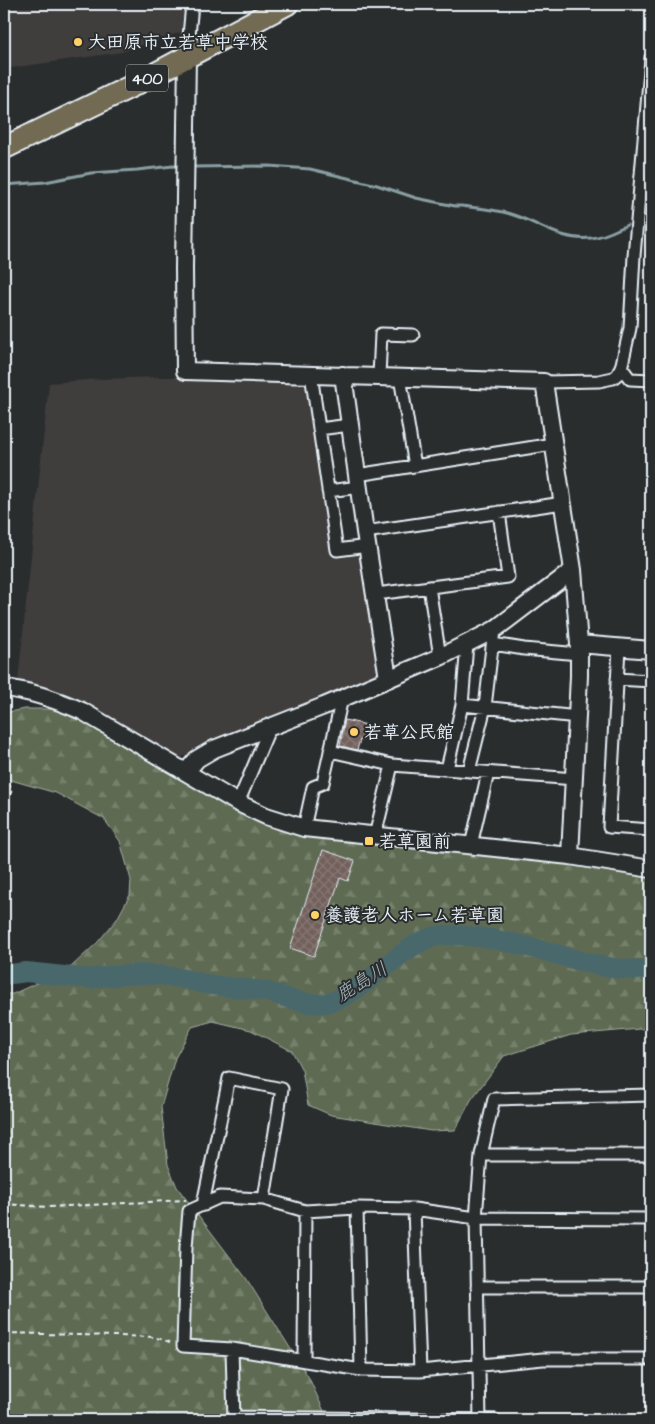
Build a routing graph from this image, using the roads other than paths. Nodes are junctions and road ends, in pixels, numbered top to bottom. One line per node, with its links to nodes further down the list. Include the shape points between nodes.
1 (192, 4): 3 (street)
2 (287, 4): 3 (highway, 400)
3 (187, 57): 5 (highway, 400); 8 (street, via 185,371)
4 (651, 58): 7 (street, via 630,328)
5 (4, 148)
6 (413, 335): 10 (street, via 381,334)
7 (621, 367): 12 (street, via 630,379); 13 (street, via 613,378 599,381)
8 (311, 374): 9 (street); 15 (street)
9 (343, 375): 10 (street); 14 (street)
10 (379, 376): 11 (street)
11 (400, 377): 13 (street); 17 (street)
12 (651, 380)
13 (544, 382): 16 (street)
14 (350, 425): 15 (street); 18 (street)
15 (319, 429): 19 (street)
16 (554, 444): 17 (street); 20 (street)
17 (415, 466): 18 (street)
18 (358, 481): 19 (street); 22 (street)
19 (328, 491): 22 (street, via 337,550)
20 (562, 503): 21 (street); 23 (street)
21 (499, 512): 22 (street); 24 (street, via 508,577)
22 (367, 539): 25 (street)
23 (573, 570): 26 (street); 29 (street)
24 (428, 587): 25 (street); 31 (street)
25 (376, 594): 32 (street)
26 (494, 637): 27 (street); 29 (street, via 524,649); 38 (street)
27 (467, 644): 31 (street); 37 (street)
28 (619, 648): 29 (street); 30 (street); 33 (street)
29 (579, 649): 39 (street)
30 (651, 650)
31 (440, 657): 32 (street)
32 (388, 678): 36 (street)
33 (617, 679): 34 (street); 50 (street, via 609,827)
34 (651, 681)
35 (4, 688): 45 (street, via 42,695 76,708)
36 (342, 698): 40 (street); 41 (street)
37 (462, 705): 38 (street); 43 (street)
38 (486, 707): 39 (street); 44 (street)
39 (578, 717): 47 (street)
40 (270, 727): 45 (street, via 214,750 197,760); 48 (street)
41 (330, 751): 42 (street); 49 (street, via 323,782 313,787)
42 (392, 765): 43 (street); 51 (street)
43 (447, 769): 44 (street)
44 (469, 771): 46 (street)
45 (186, 772): 48 (street)
46 (488, 773): 47 (street); 52 (street)
47 (575, 779): 53 (street)
48 (238, 803): 49 (street)
49 (304, 828): 51 (street)
50 (651, 830)
51 (375, 836): 52 (street)
52 (471, 845): 53 (street)
53 (570, 856): 54 (street)
54 (651, 869)
55 (651, 1095): 56 (street, via 494,1099)
56 (481, 1155): 57 (street); 63 (street)
57 (651, 1155)
58 (264, 1199): 59 (street, via 220,1197); 59 (street, via 282,1089 229,1078); 62 (street)
59 (204, 1202): 67 (street, via 189,1211 183,1346)
60 (357, 1208): 61 (street); 62 (street); 71 (street)
61 (414, 1209): 63 (street); 72 (street)
62 (304, 1211): 69 (street)
63 (476, 1218): 64 (street); 65 (street)
64 (651, 1219)
65 (477, 1287): 66 (street); 70 (street)
66 (651, 1287)
67 (232, 1349): 69 (street); 73 (street)
68 (651, 1360): 70 (street, via 543,1359)
69 (304, 1361): 71 (street)
70 (479, 1365): 72 (street); 74 (street)
71 (361, 1370): 72 (street)
72 (420, 1371)
73 (234, 1419): 74 (street)
74 (480, 1420): 75 (street)
75 (495, 1420)

